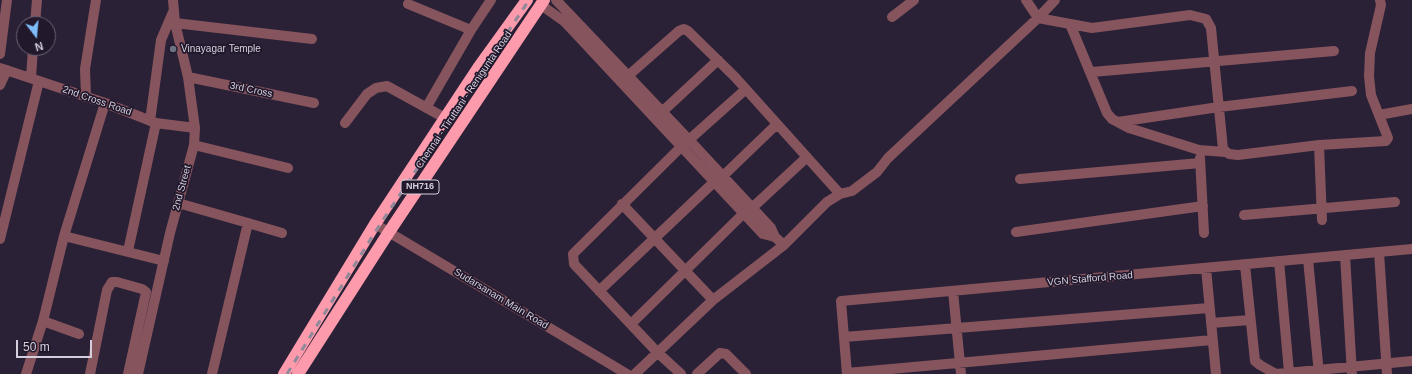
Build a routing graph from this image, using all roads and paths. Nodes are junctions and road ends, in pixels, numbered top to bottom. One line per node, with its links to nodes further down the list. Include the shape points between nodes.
1 (7, 0): 18 (street)
2 (37, 0): 15 (street)
3 (96, 0): 38 (street, via 85,69)
4 (173, 0): 14 (street, 2nd Street)
5 (491, 0): 21 (street)
6 (527, 0): 46 (highway, Chennai - Tiruttani - Renigunta Road / NH716)
7 (556, 0): 27 (street)
8 (914, 0): 16 (street)
9 (1026, 0): 17 (street)
10 (1056, 0): 17 (street)
11 (1380, 0): 45 (street, via 1382,5 1370,53 1369,76 1371,95)
12 (543, 2): 30 (street); 74 (highway, Chennai - Tiruttani - Renigunta Road / NH716)
13 (408, 4): 21 (street)
14 (174, 11): 19 (street, 2nd Street); 47 (street, via 161,40)
15 (36, 16)
16 (892, 17)
17 (1038, 18): 20 (street); 63 (street, via 888,158 877,172 852,190)
18 (2, 19): 24 (street)
19 (175, 23): 22 (street); 33 (street, 2nd Street)
20 (1070, 24): 28 (street, via 1092,28 1198,15 1206,19 1211,28); 31 (street)
21 (471, 30): 42 (street)
22 (312, 39)
23 (1334, 51): 28 (street)
24 (0, 54)
25 (34, 56): 34 (street)
26 (718, 60): 32 (street, via 684,29); 36 (street); 44 (street)
27 (617, 62): 30 (street); 32 (street)
28 (1214, 62): 31 (street); 41 (street)
29 (3, 69): 34 (street, 2nd Cross Road); 35 (street)
30 (609, 69): 55 (street)
31 (1092, 72): 48 (street, via 1107,113)
32 (629, 75): 44 (street)
33 (188, 77): 40 (street, 3rd Cross); 51 (street, 2nd Street)
34 (35, 80): 38 (street, 2nd Cross Road); 80 (street)
35 (0, 85)
36 (746, 89): 50 (street); 52 (street)
37 (1352, 91): 41 (street)
38 (86, 98): 39 (street, 2nd Cross Road)
39 (105, 102): 47 (street, 2nd Cross Road); 78 (street)
40 (314, 103)
41 (1219, 107): 48 (street); 57 (street)
42 (426, 108): 46 (street); 49 (street, via 387,86 376,88 367,94)
43 (1412, 109): 45 (street)
44 (663, 111): 52 (street)
45 (1379, 115): 53 (street, via 1388,138 1386,141)
46 (445, 118): 73 (highway, Chennai - Tiruttani - Renigunta Road / NH716)
47 (153, 122): 51 (street, 2nd Cross Road); 83 (street)
48 (1118, 122): 56 (street)
49 (344, 123)
50 (777, 124): 58 (street); 61 (street)
51 (195, 128): 54 (street, 2nd Street)
52 (690, 140): 55 (street); 61 (street)
53 (1319, 145): 57 (street, via 1238,155); 68 (street)
54 (194, 146): 60 (street); 65 (street, 2nd Street)
55 (681, 147): 61 (street); 66 (street)
56 (1199, 150): 57 (street); 59 (street)
57 (1225, 152)
58 (807, 157): 63 (street); 69 (street)
59 (1200, 163): 62 (street); 67 (street)
60 (288, 168)
61 (718, 179): 69 (street); 79 (street)
62 (1020, 179)
63 (840, 194): 81 (street, via 827,202)
64 (1395, 202): 68 (street)
65 (178, 203): 72 (street); 87 (street, 2nd Street)
66 (622, 204): 79 (street); 92 (street, via 573,254 574,264)
67 (1203, 206): 75 (street); 77 (street)
68 (1322, 207): 70 (street); 71 (street)
69 (748, 210): 81 (street, via 771,228 775,237); 91 (street)
70 (1244, 215)
71 (1322, 220)
72 (248, 223): 76 (street); 115 (street)
73 (375, 224): 74 (street, Sudarsanam Main Road); 116 (highway, Chennai - Tiruttani - Renigunta Road / NH716)
74 (389, 232): 117 (highway, Chennai - Tiruttani - Renigunta Road / NH716); 118 (street, Sudarsanam Main Road)
75 (1016, 232)
76 (282, 233)
77 (1204, 233)
78 (64, 236): 83 (street); 97 (street)
79 (654, 238): 91 (street); 92 (street)
80 (0, 239)
81 (784, 245): 94 (street)
82 (1412, 249): 84 (street, VGN Stafford Road)
83 (128, 251): 87 (street)
84 (1379, 252): 85 (street, VGN Stafford Road); 107 (street)
85 (1345, 255): 86 (street, VGN Stafford Road); 109 (street)
86 (1308, 259): 88 (street, VGN Stafford Road); 108 (street)
87 (164, 261): 114 (street, 2nd Street)
88 (1279, 262): 89 (street, VGN Stafford Road); 110 (street)
89 (1245, 265): 90 (street, VGN Stafford Road); 96 (street)
90 (1206, 268): 93 (street, VGN Stafford Road); 95 (street)
91 (684, 270): 94 (street); 99 (street)
92 (599, 291): 99 (street)
93 (953, 291): 100 (street); 102 (street, VGN Stafford Road, via 841,301)
94 (713, 300): 104 (street)
95 (1209, 308): 98 (street); 100 (street)
96 (1250, 320): 98 (street); 110 (street, via 1255,361 1276,374)
97 (43, 321): 101 (street); 111 (street)
98 (1211, 323): 103 (street)
99 (631, 324): 104 (street)
100 (957, 328): 102 (street); 106 (street)
101 (78, 334)
102 (844, 337): 123 (street, VGN Stafford Road)
103 (1212, 340): 106 (street); 125 (street)
104 (657, 352): 119 (street); 120 (street)
105 (1412, 361): 107 (street)
106 (960, 363): 123 (street); 124 (street)
107 (1387, 369): 109 (street)
108 (1319, 371): 109 (street); 110 (street)
109 (1352, 371)
110 (1289, 372)
111 (26, 374)
112 (90, 374): 113 (street, via 107,290 112,282 142,288 146,292)
113 (128, 374)
114 (138, 374)
115 (212, 374)
116 (284, 374)
117 (298, 374)
118 (627, 374)
119 (635, 374)
120 (681, 374)
121 (697, 374): 122 (street, via 720,353 726,354)
122 (746, 374)
123 (847, 374)
124 (961, 374)
125 (1216, 374)

